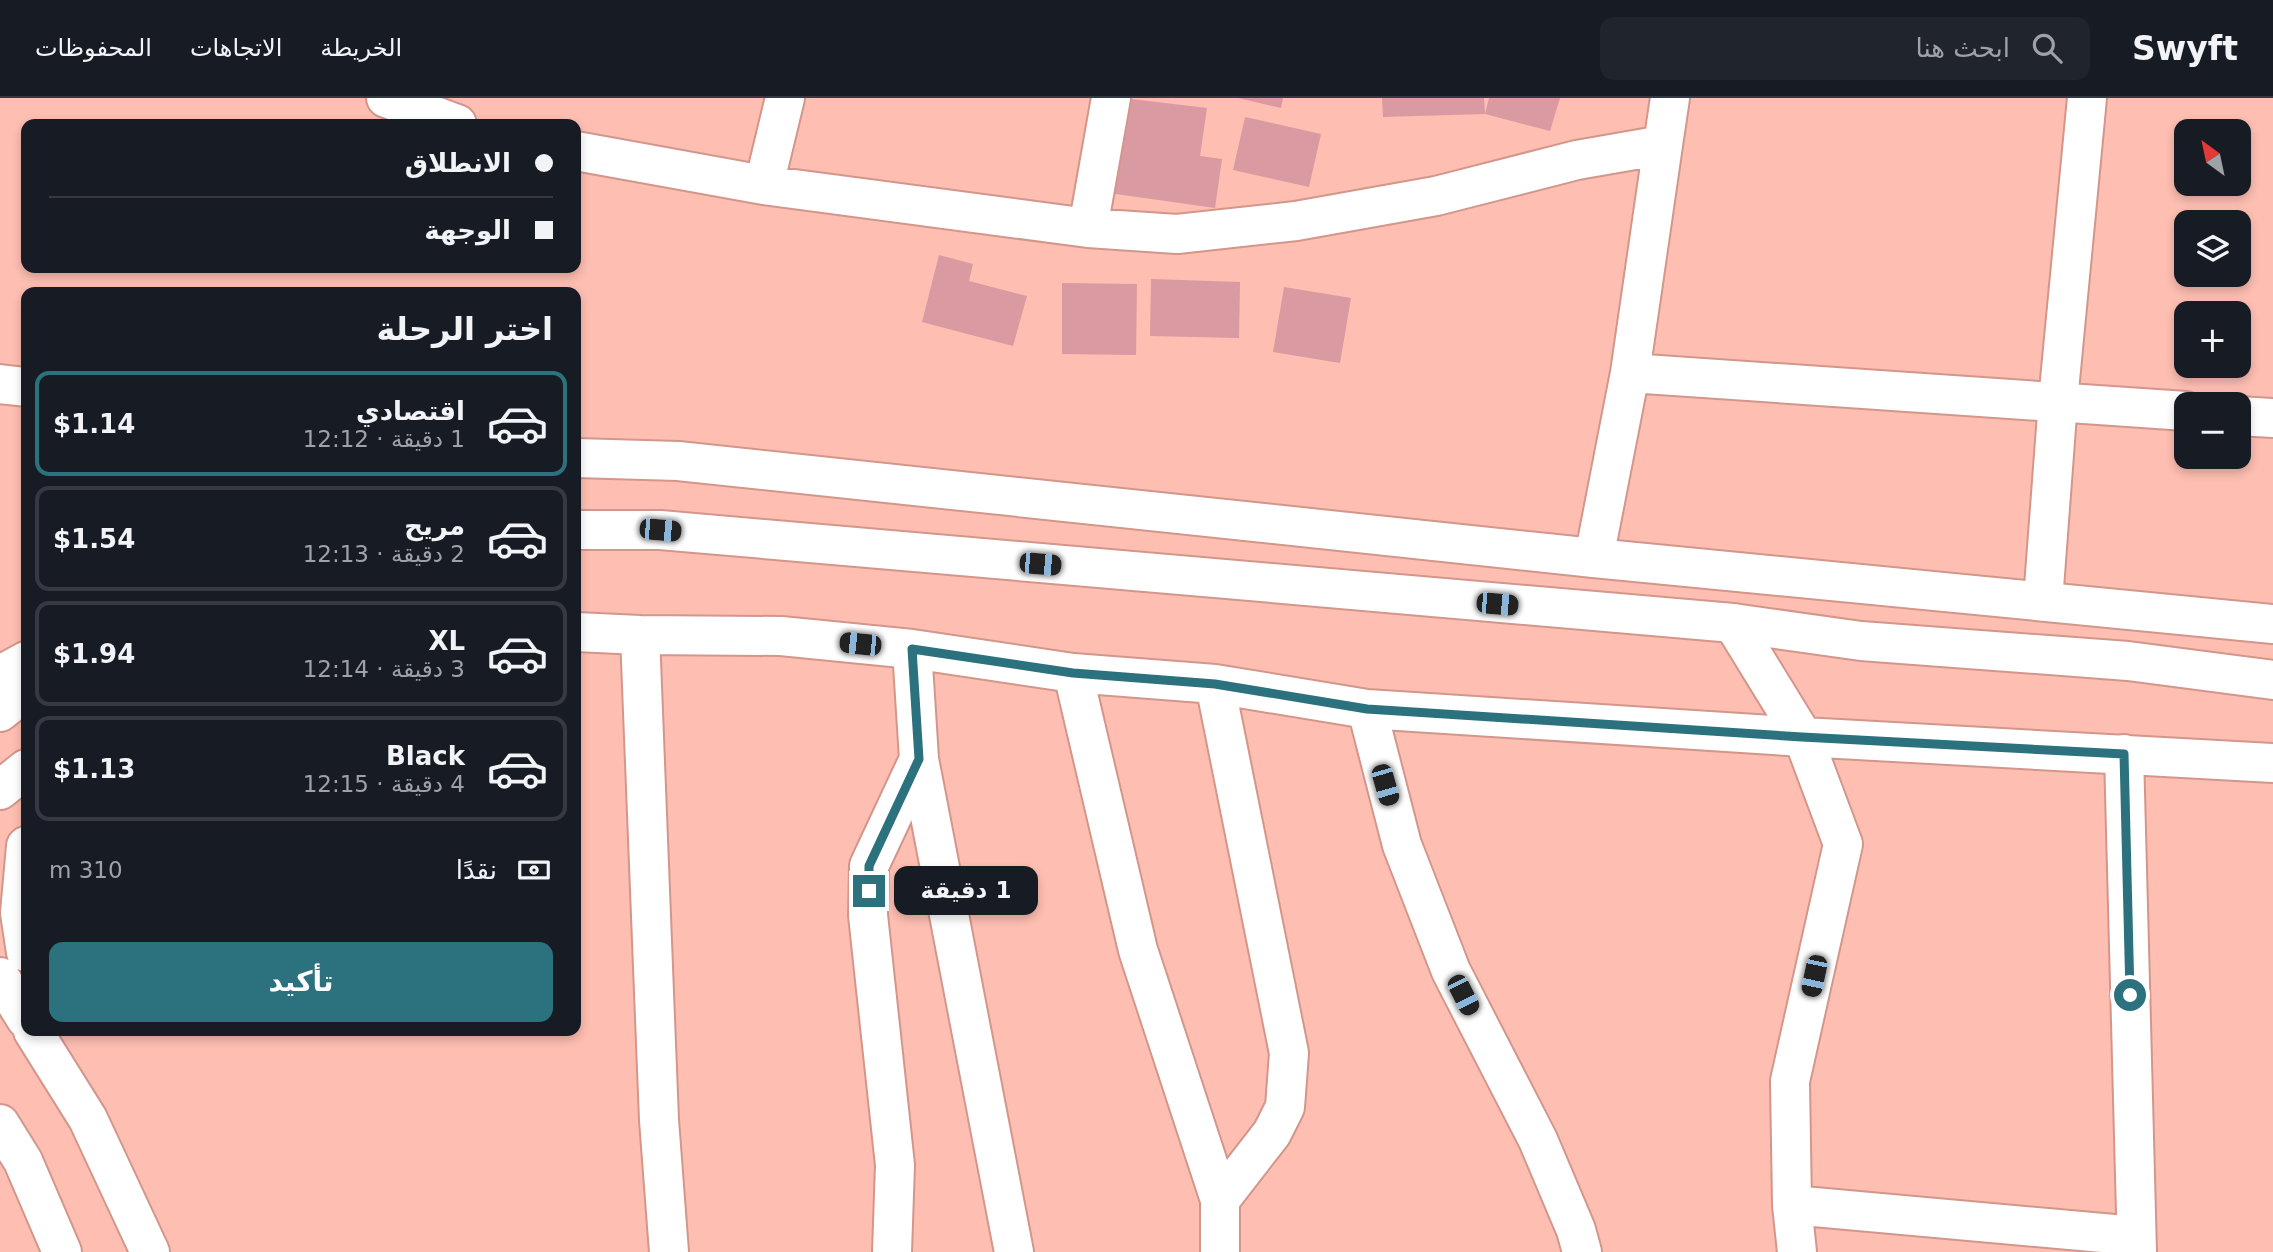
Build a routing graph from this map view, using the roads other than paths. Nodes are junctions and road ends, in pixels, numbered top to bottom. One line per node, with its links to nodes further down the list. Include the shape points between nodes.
1 (386, 98): 6 (main road)
2 (785, 98): 9 (main road)
3 (1111, 98): 10 (main road)
4 (1670, 98): 7 (main road)
5 (2087, 98): 14 (main road)
6 (443, 119)
7 (1663, 145): 10 (main road, via 1577,160 1436,196 1296,221 1177,234); 11 (main road)
8 (581, 152): 9 (main road)
9 (764, 185): 10 (main road)
10 (1088, 228)
11 (1630, 373): 14 (main road); 20 (main road)
12 (0, 384): 13 (main road)
13 (21, 386)
14 (2058, 401): 15 (main road); 21 (main road)
15 (2174, 410)
16 (2251, 417): 17 (main road)
17 (2273, 418)
18 (581, 458): 20 (main road, via 678,461)
19 (581, 530): 22 (main road, via 660,530)
20 (1594, 558): 21 (main road)
21 (2043, 601): 23 (main road)
22 (1733, 623): 30 (main road, via 1861,641 2128,661); 35 (main road)
23 (2273, 624)
24 (581, 632): 25 (main road)
25 (640, 635): 26 (main road, via 781,636); 54 (main road, via 659,1120)
26 (912, 649): 28 (main road); 37 (main road)
27 (21, 664): 29 (main road)
28 (1073, 673): 31 (main road); 49 (main road, via 1138,950)
29 (0, 675)
30 (2273, 680)
31 (1215, 684): 33 (main road); 49 (main road, via 1289,1053 1285,1107 1272,1133)
32 (21, 695): 34 (main road)
33 (1367, 709): 35 (main road); 58 (main road, via 1402,845 1451,971 1538,1140)
34 (0, 712)
35 (1802, 737): 36 (main road); 50 (main road, via 1843,844 1790,1082)
36 (2124, 754): 38 (main road); 51 (main road)
37 (919, 759): 55 (main road, via 869,866 868,915 895,1165); 56 (main road)
38 (2273, 763)
39 (21, 773): 40 (main road)
40 (0, 790)
41 (21, 902): 42 (main road)
42 (21, 920)
43 (0, 977): 44 (main road)
44 (21, 1011)
45 (36, 1036): 47 (main road)
46 (55, 1036): 47 (main road)
47 (88, 1119): 53 (main road)
48 (0, 1124): 52 (main road, via 23,1161)
49 (1220, 1200): 57 (main road)
50 (1792, 1205): 51 (main road); 59 (main road)
51 (2137, 1244)
52 (62, 1252)
53 (150, 1252)
54 (669, 1252)
55 (892, 1252)
56 (1014, 1252)
57 (1220, 1252)
58 (1582, 1252)
59 (1797, 1252)

